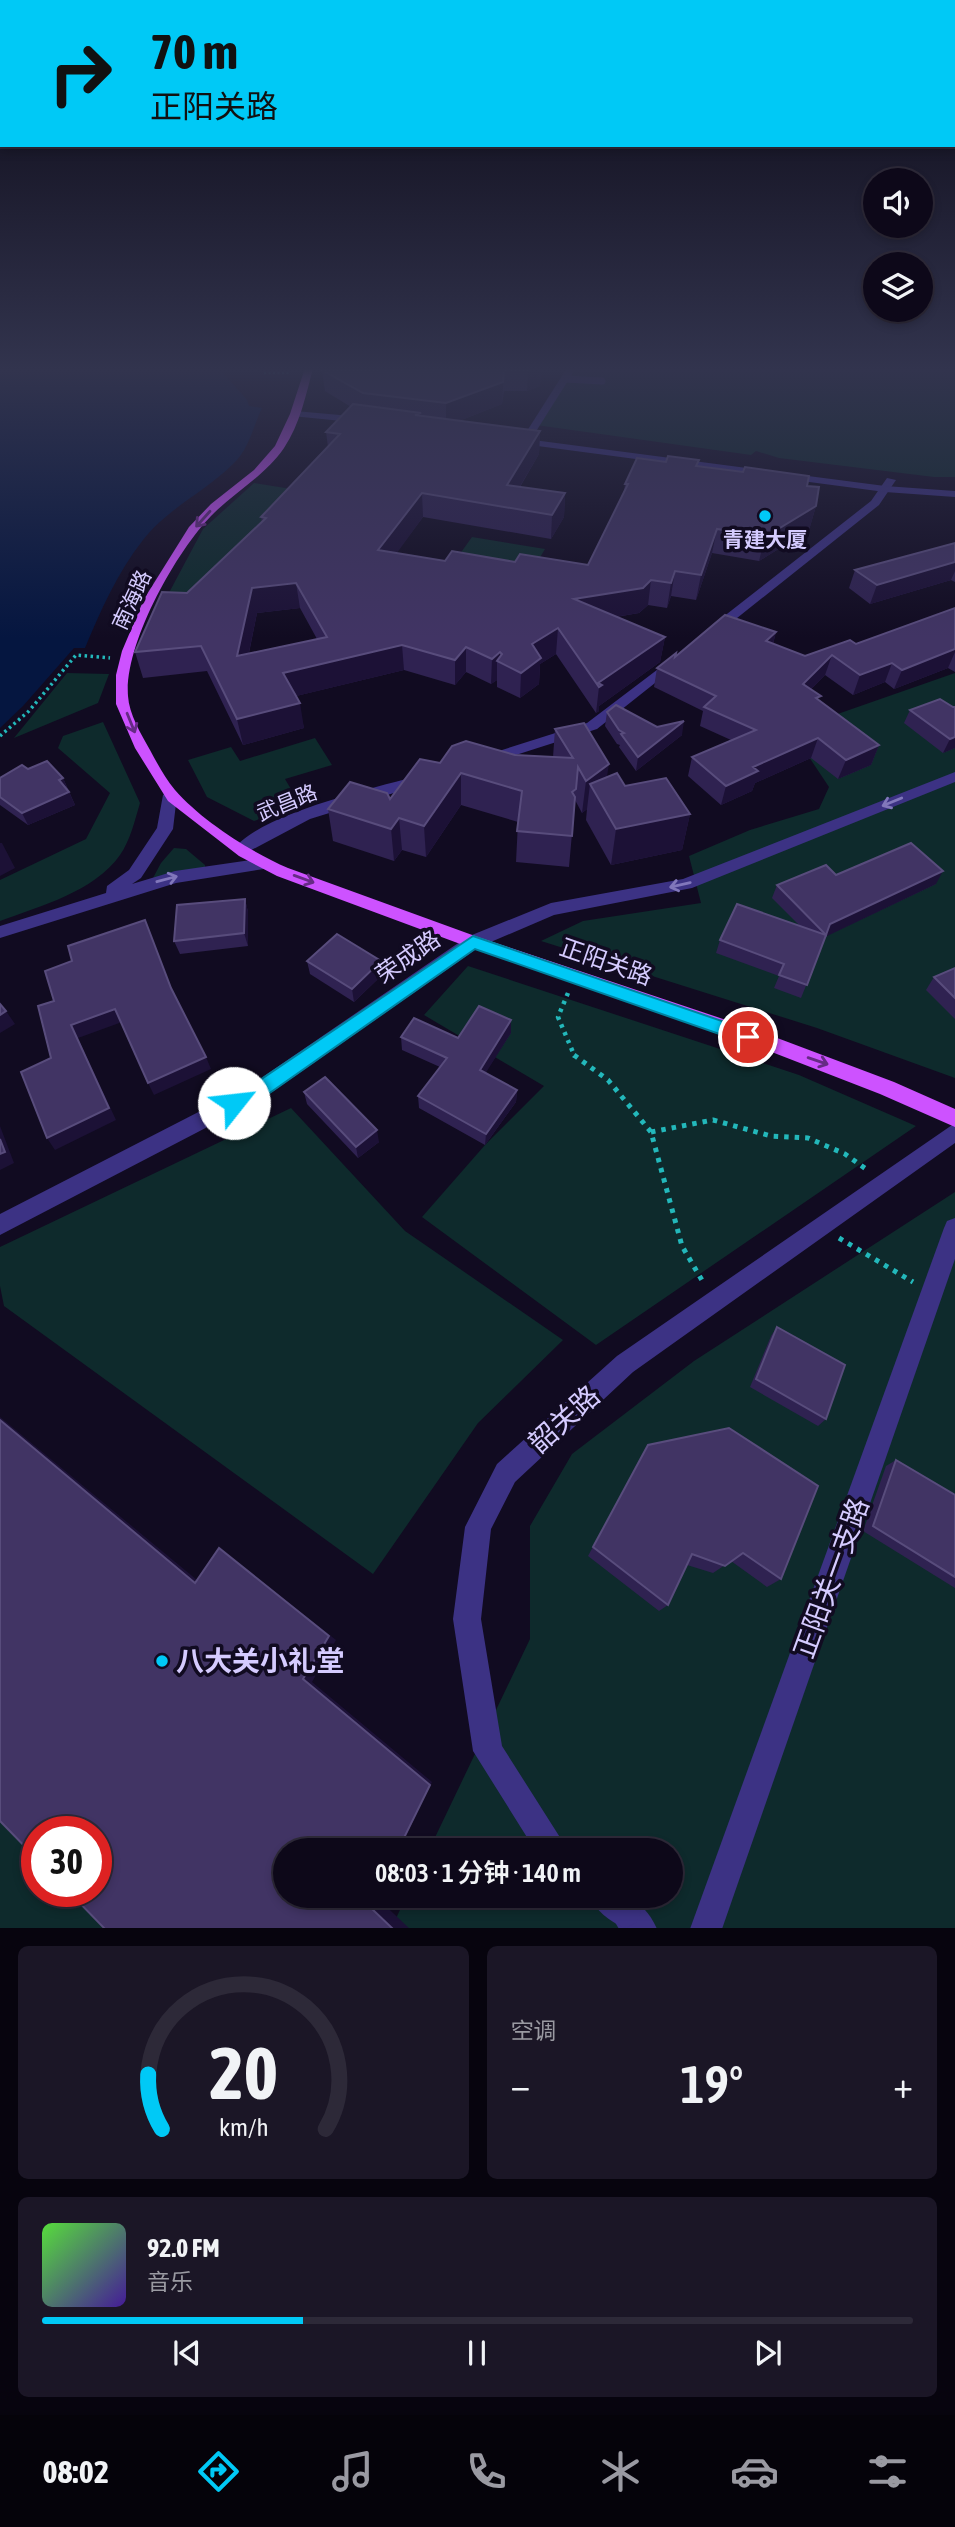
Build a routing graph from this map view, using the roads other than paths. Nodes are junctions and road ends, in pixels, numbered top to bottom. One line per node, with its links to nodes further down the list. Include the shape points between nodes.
1 (270, 458): 9 (main road, 南海路, one-way to 9, via 205,515 180,547 145,607 127,659 120,697)
2 (674, 458): 3 (street)
3 (888, 484): 4 (street); 5 (street); 6 (street, via 875,503 592,726)
4 (955, 485)
5 (955, 494)
6 (475, 763)
7 (436, 775): 10 (street, 武昌路, via 294,819 263,833)
8 (955, 777): 14 (street, 荣成路, one-way to 14, via 686,884 551,909)
9 (170, 795): 10 (main road, 南海路); 12 (street, via 165,829 135,874)
10 (243, 849): 11 (main road, 正阳关路)
11 (264, 864): 12 (street, one-way to 11, via 174,877); 14 (main road, 正阳关路, one-way to 14)
12 (102, 898): 13 (street)
13 (0, 932)
14 (473, 942): 15 (main road, 正阳关路, one-way to 15, via 872,1079); 17 (street, 荣成路, via 258,1091)
15 (955, 1118)
16 (955, 1132): 19 (street, 韶关路, via 625,1364 506,1473 478,1527 467,1619 488,1751)
17 (0, 1225)
18 (955, 1228): 20 (street, 正阳关一支路)
19 (545, 1838)
20 (706, 1928)

